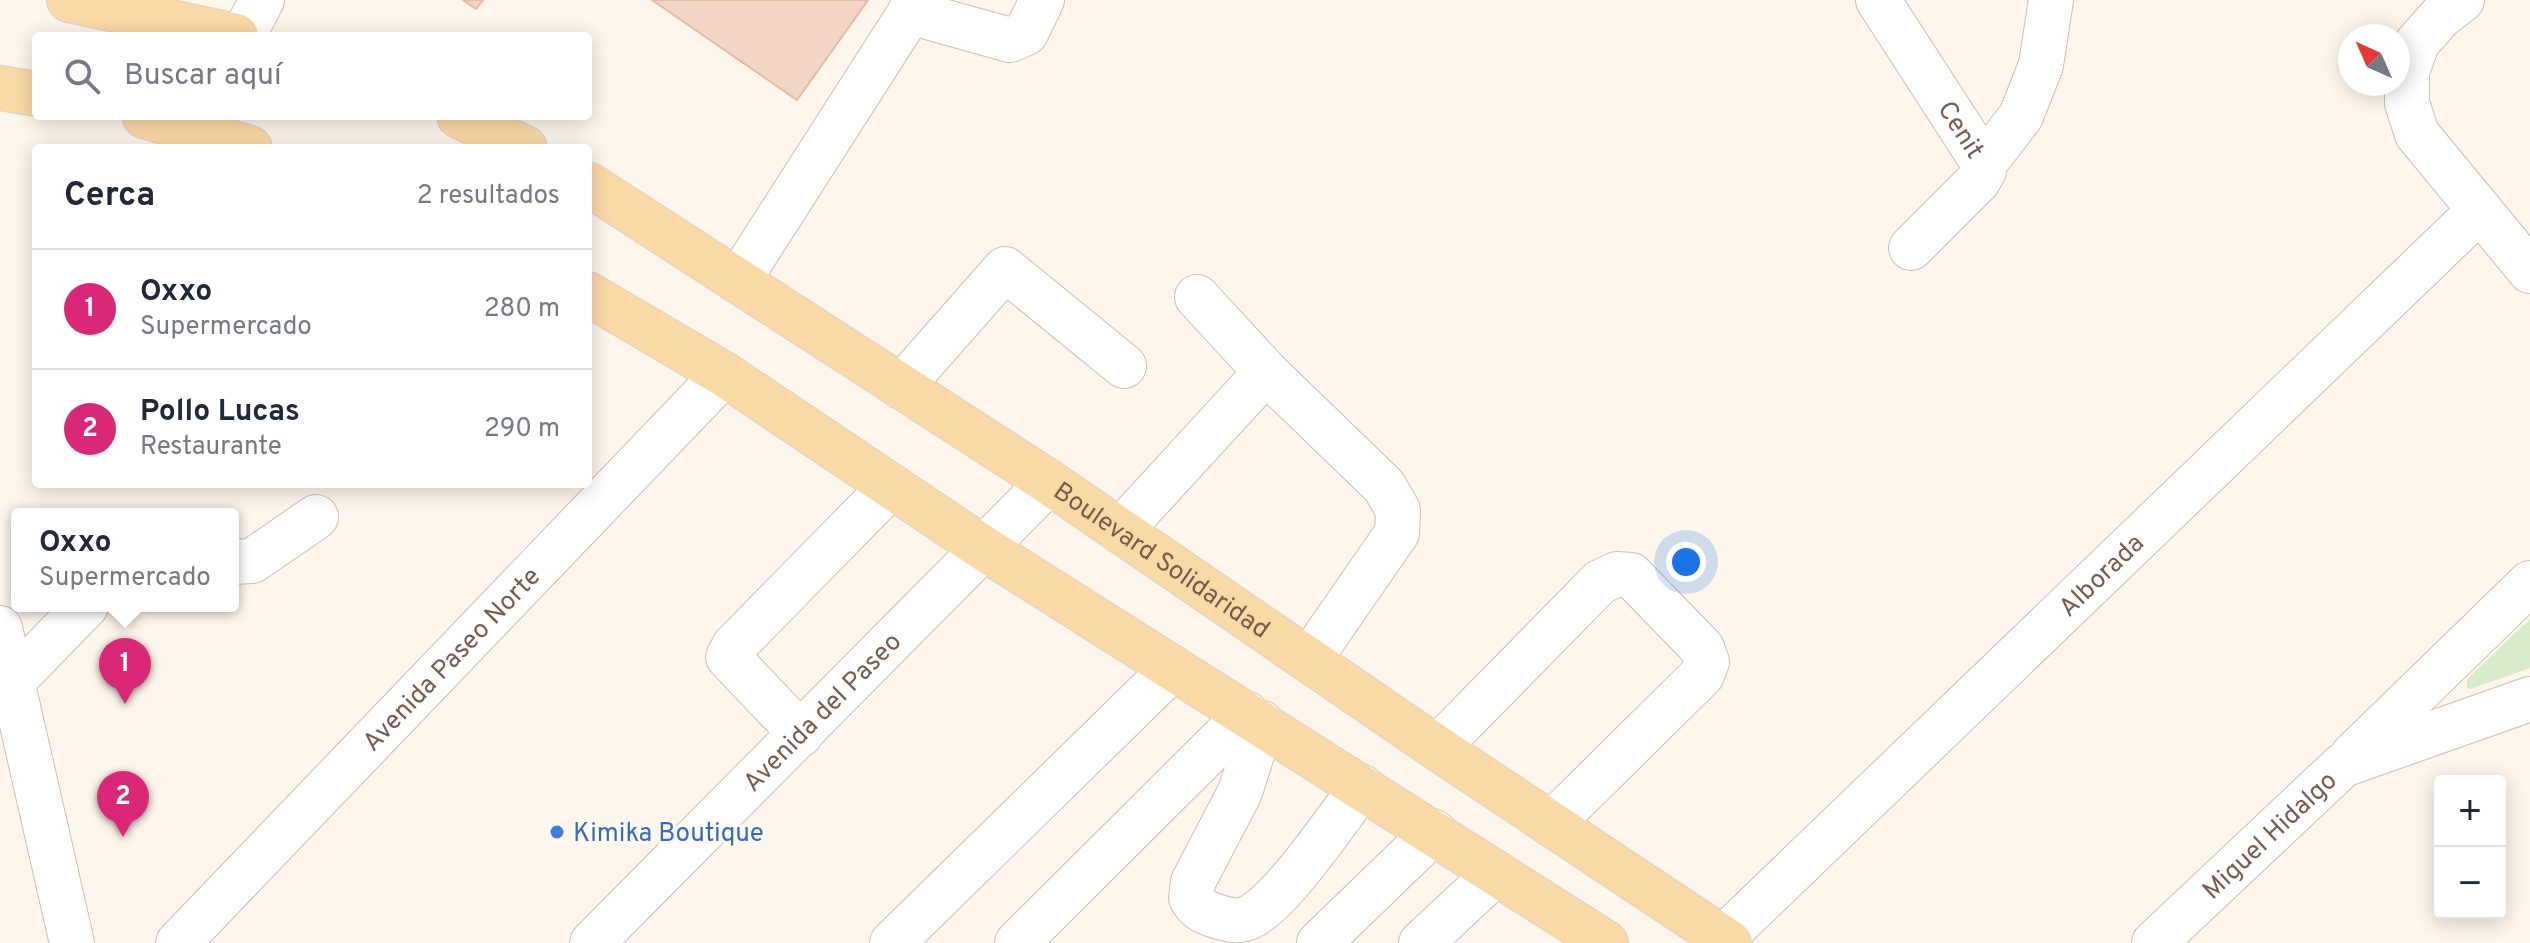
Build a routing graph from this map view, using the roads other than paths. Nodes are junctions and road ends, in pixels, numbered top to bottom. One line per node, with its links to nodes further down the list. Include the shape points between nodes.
1 (262, 0): 9 (street)
2 (1042, 0): 7 (street, via 1026,33 1010,40)
3 (2051, 0): 16 (street, via 2041,65 2021,116)
4 (2462, 0): 18 (street, via 2417,43 2407,72 2407,103 2417,134)
5 (79, 1): 8 (main road)
6 (1884, 3): 16 (street, Cenit)
7 (914, 6): 21 (street)
8 (218, 32)
9 (245, 32)
10 (0, 88): 11 (main road)
11 (32, 93)
12 (157, 120): 14 (main road)
13 (467, 120): 15 (main road)
14 (233, 144)
15 (517, 144)
16 (1984, 164): 19 (street, Cenit, via 1978,181)
17 (592, 187): 21 (main road, Boulevard Solidaridad)
18 (2480, 210): 20 (street); 50 (street, Alborada)
19 (1911, 248)
20 (2530, 271)
21 (738, 281): 27 (main road, Boulevard Solidaridad)
22 (592, 296): 26 (main road)
23 (1197, 297): 25 (street)
24 (1124, 366): 27 (street, via 1005,269)
25 (1266, 372): 31 (street); 37 (street, via 1384,486 1398,510 1397,533)
26 (724, 374): 29 (main road); 52 (street, Avenida Paseo Norte)
27 (901, 387): 28 (main road, Boulevard Solidaridad)
28 (1049, 482): 31 (main road, Boulevard Solidaridad); 32 (street, Avenida del Paseo)
29 (891, 486): 32 (main road); 42 (street, via 728,657)
30 (316, 517): 33 (street, via 252,561)
31 (1120, 531): 37 (main road, Boulevard Solidaridad)
32 (985, 549): 38 (main road); 42 (street, Avenida del Paseo)
33 (239, 562)
34 (2530, 583): 45 (street)
35 (80, 612): 39 (street)
36 (0, 628): 39 (street)
37 (1309, 660): 44 (main road, Boulevard Solidaridad)
38 (1173, 668): 41 (main road); 54 (street)
39 (12, 682): 43 (street)
40 (2530, 699): 45 (street, Miguel Hidalgo)
41 (1254, 719): 46 (main road); 46 (street, via 1240,792 1193,882 1191,898 1202,911 1230,921 1262,908); 55 (street)
42 (801, 734): 53 (street, Avenida del Paseo)
43 (12, 745): 51 (street)
44 (1437, 748): 47 (main road, Boulevard Solidaridad); 47 (street, via 1600,582 1617,574 1631,575 1702,648 1707,662 1702,675)
45 (2343, 765): 59 (street, Miguel Hidalgo)
46 (1362, 787): 48 (main road)
47 (1551, 824): 50 (main road, Boulevard Solidaridad)
48 (1434, 832): 49 (main road); 56 (street)
49 (1496, 873): 57 (street); 58 (main road)
50 (1726, 941)
51 (72, 943)
52 (178, 943)
53 (592, 943)
54 (892, 943)
55 (1017, 943)
56 (1319, 943)
57 (1421, 943)
58 (1606, 943)
59 (2154, 943)

